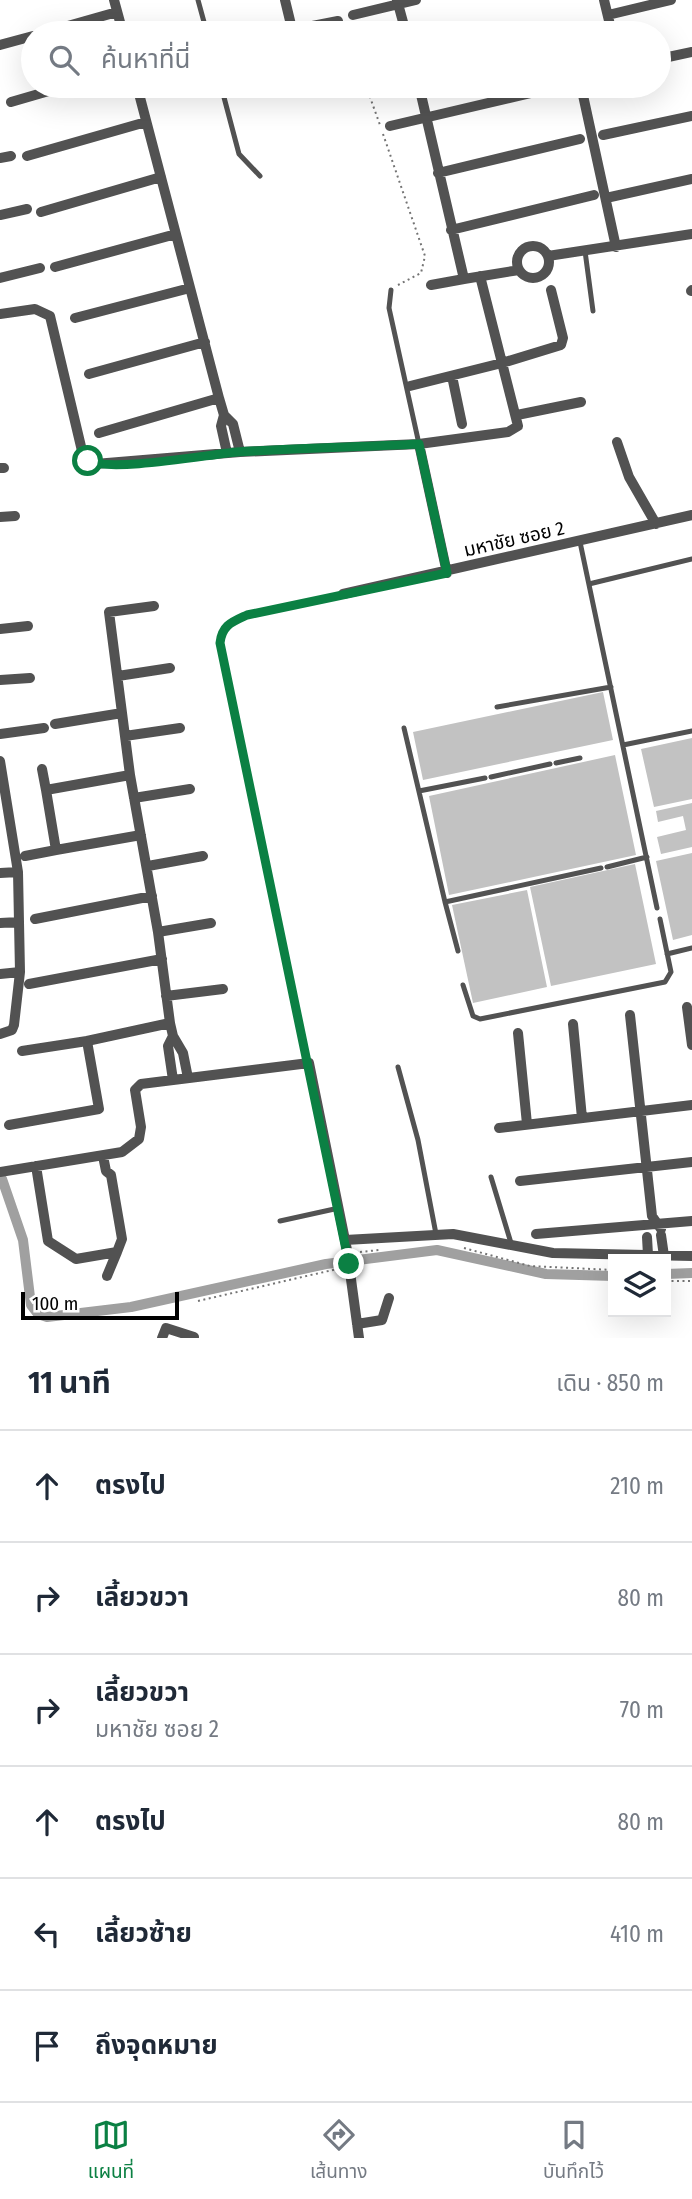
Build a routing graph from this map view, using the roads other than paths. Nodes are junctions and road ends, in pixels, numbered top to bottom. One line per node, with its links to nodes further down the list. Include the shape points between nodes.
1 (114, 0): 8 (street)
2 (198, 0): 13 (lane)
3 (285, 0): 14 (street)
4 (416, 0): 7 (street)
5 (604, 0): 10 (street)
6 (671, 0): 10 (street)
7 (398, 2): 9 (street); 15 (street)
8 (117, 12): 11 (street); 12 (street)
9 (353, 15)
10 (608, 15): 16 (street)
11 (85, 21)
12 (120, 21)
13 (204, 21)
14 (290, 21)
15 (403, 21)
16 (609, 21)
17 (21, 39): 18 (street)
18 (0, 45)
19 (692, 52): 20 (street)
20 (671, 56)
21 (25, 98): 27 (street)
22 (139, 98): 30 (street)
23 (224, 98): 36 (lane, via 239,154)
24 (422, 98): 29 (street)
25 (510, 98): 29 (street)
26 (583, 98): 39 (street)
27 (11, 102)
28 (692, 116): 32 (street)
29 (426, 118): 31 (street); 35 (street)
30 (146, 122): 34 (street); 37 (street)
31 (390, 126)
32 (603, 135)
33 (580, 139): 35 (street)
34 (27, 156)
35 (438, 173): 43 (street)
36 (260, 176)
37 (161, 177): 41 (street); 44 (street)
38 (692, 179): 39 (street)
39 (600, 196): 43 (street); 46 (street)
40 (27, 209): 42 (street)
41 (41, 212)
42 (0, 215)
43 (451, 230): 54 (street)
44 (176, 234): 49 (street); 56 (street)
45 (692, 234): 46 (street)
46 (617, 247): 47 (street)
47 (585, 251): 48 (street); 59 (lane)
48 (548, 256): 51 (street, via 549,267 542,275 527,277); 51 (street, via 541,247 529,246 517,258)
49 (55, 267)
50 (40, 268): 53 (street)
51 (519, 270): 52 (street)
52 (480, 276): 54 (street); 63 (street)
53 (0, 278)
54 (464, 279): 55 (street)
55 (431, 285)
56 (190, 288): 61 (street); 62 (street)
57 (391, 290): 74 (lane, via 389,309)
58 (551, 290): 63 (street, via 561,345)
59 (593, 311)
60 (0, 314): 76 (street, via 35,309 50,316 88,461 119,464)
61 (75, 318)
62 (205, 342): 64 (street); 67 (street)
63 (502, 363): 65 (street); 70 (street)
64 (89, 374)
65 (452, 376): 66 (street); 71 (street)
66 (410, 386)
67 (219, 398): 69 (street); 72 (street)
68 (581, 402): 70 (street)
69 (224, 415): 75 (street, via 233,424); 76 (street, via 220,426)
70 (517, 415): 74 (street, via 518,426 508,432)
71 (463, 425)
72 (99, 432)
73 (617, 442): 80 (street, via 629,477)
74 (419, 444): 75 (street); 83 (street)
75 (240, 452): 76 (street)
76 (227, 453)
77 (15, 516): 79 (street)
78 (692, 516): 80 (street, มหาชัย ซอย 2)
79 (0, 517)
80 (656, 524): 81 (street, มหาชัย ซอย 2)
81 (580, 542): 83 (street, มหาชัย ซอย 2); 84 (lane)
82 (692, 559): 84 (lane)
83 (447, 573): 85 (street, มหาชัย ซอย 2)
84 (589, 584): 93 (lane)
85 (344, 594)
86 (154, 606): 90 (street, via 110,612)
87 (28, 626): 88 (street)
88 (0, 629)
89 (170, 668): 90 (street)
90 (118, 676): 95 (street)
91 (30, 678): 92 (street)
92 (0, 680)
93 (611, 687): 94 (lane); 101 (lane)
94 (497, 707)
95 (122, 713): 99 (street); 100 (street)
96 (180, 729): 100 (street)
97 (404, 729): 109 (lane)
98 (692, 730): 101 (lane)
99 (0, 734)
100 (125, 736): 106 (street)
101 (623, 745): 116 (lane)
102 (580, 758): 109 (lane)
103 (0, 761): 104 (street)
104 (0, 767): 111 (street)
105 (42, 769): 108 (street)
106 (130, 775): 108 (street); 110 (street)
107 (190, 789): 110 (street)
108 (46, 790): 113 (street)
109 (419, 791): 121 (lane)
110 (134, 798): 112 (street)
111 (4, 820): 118 (street)
112 (141, 835): 113 (street); 117 (street)
113 (56, 850): 114 (street)
114 (25, 856)
115 (203, 856): 117 (street)
116 (647, 857): 121 (lane); 122 (lane)
117 (148, 866): 120 (street)
118 (18, 872): 119 (street); 125 (street)
119 (0, 873)
120 (152, 896): 123 (street); 128 (street)
121 (445, 902): 130 (lane)
122 (657, 908)
123 (35, 919)
124 (660, 919): 131 (lane)
125 (19, 922): 126 (street); 133 (street)
126 (0, 923)
127 (211, 923): 128 (street)
128 (158, 932): 132 (street)
129 (692, 948): 131 (lane)
130 (458, 951)
131 (667, 954): 136 (lane, via 671,972 665,982 480,1019 473,1016)
132 (162, 960): 135 (street); 138 (street)
133 (20, 972): 134 (street); 144 (street, via 14,1025)
134 (0, 974)
135 (29, 984)
136 (463, 985)
137 (223, 989): 138 (street)
138 (166, 996): 141 (street)
139 (687, 1007): 147 (street)
140 (630, 1015): 153 (street)
141 (170, 1023): 145 (street); 146 (street)
142 (573, 1024): 154 (street)
143 (518, 1033): 155 (street)
144 (0, 1034)
145 (173, 1036): 150 (street, via 180,1043); 151 (street, via 168,1046)
146 (87, 1041): 148 (street); 156 (street, via 99,1109)
147 (692, 1045)
148 (22, 1051)
149 (398, 1067): 171 (lane)
150 (188, 1078): 151 (street); 167 (street, via 309,1063)
151 (173, 1080): 158 (street, via 141,1084 135,1090 139,1139)
152 (692, 1105): 153 (street)
153 (639, 1111): 154 (street); 162 (street)
154 (582, 1118): 155 (street)
155 (527, 1124): 157 (street)
156 (9, 1125)
157 (499, 1128)
158 (122, 1152): 159 (street); 164 (street)
159 (103, 1156): 161 (street); 164 (street)
160 (692, 1162): 162 (street)
161 (36, 1166): 163 (street); 174 (street, via 48,1241 76,1259)
162 (646, 1167): 166 (street); 170 (street)
163 (0, 1172)
164 (111, 1175): 174 (street, via 121,1239)
165 (491, 1177): 173 (lane)
166 (520, 1181)
167 (339, 1208): 168 (lane); 177 (street)
168 (280, 1221)
169 (692, 1221): 170 (street)
170 (653, 1228): 172 (street); 175 (street); 176 (street)
171 (436, 1234): 173 (street); 177 (street)
172 (536, 1234)
173 (512, 1246): 178 (street, via 553,1254)
174 (117, 1252): 181 (street)
175 (648, 1254)
176 (663, 1254)
177 (347, 1255): 183 (street)
178 (608, 1255)
179 (671, 1256): 180 (street)
180 (692, 1256)
181 (107, 1276)
182 (389, 1298): 183 (street, via 382,1320)
183 (357, 1324): 186 (street)
184 (194, 1337): 185 (street, via 166,1328)
185 (162, 1338)
186 (359, 1338)

